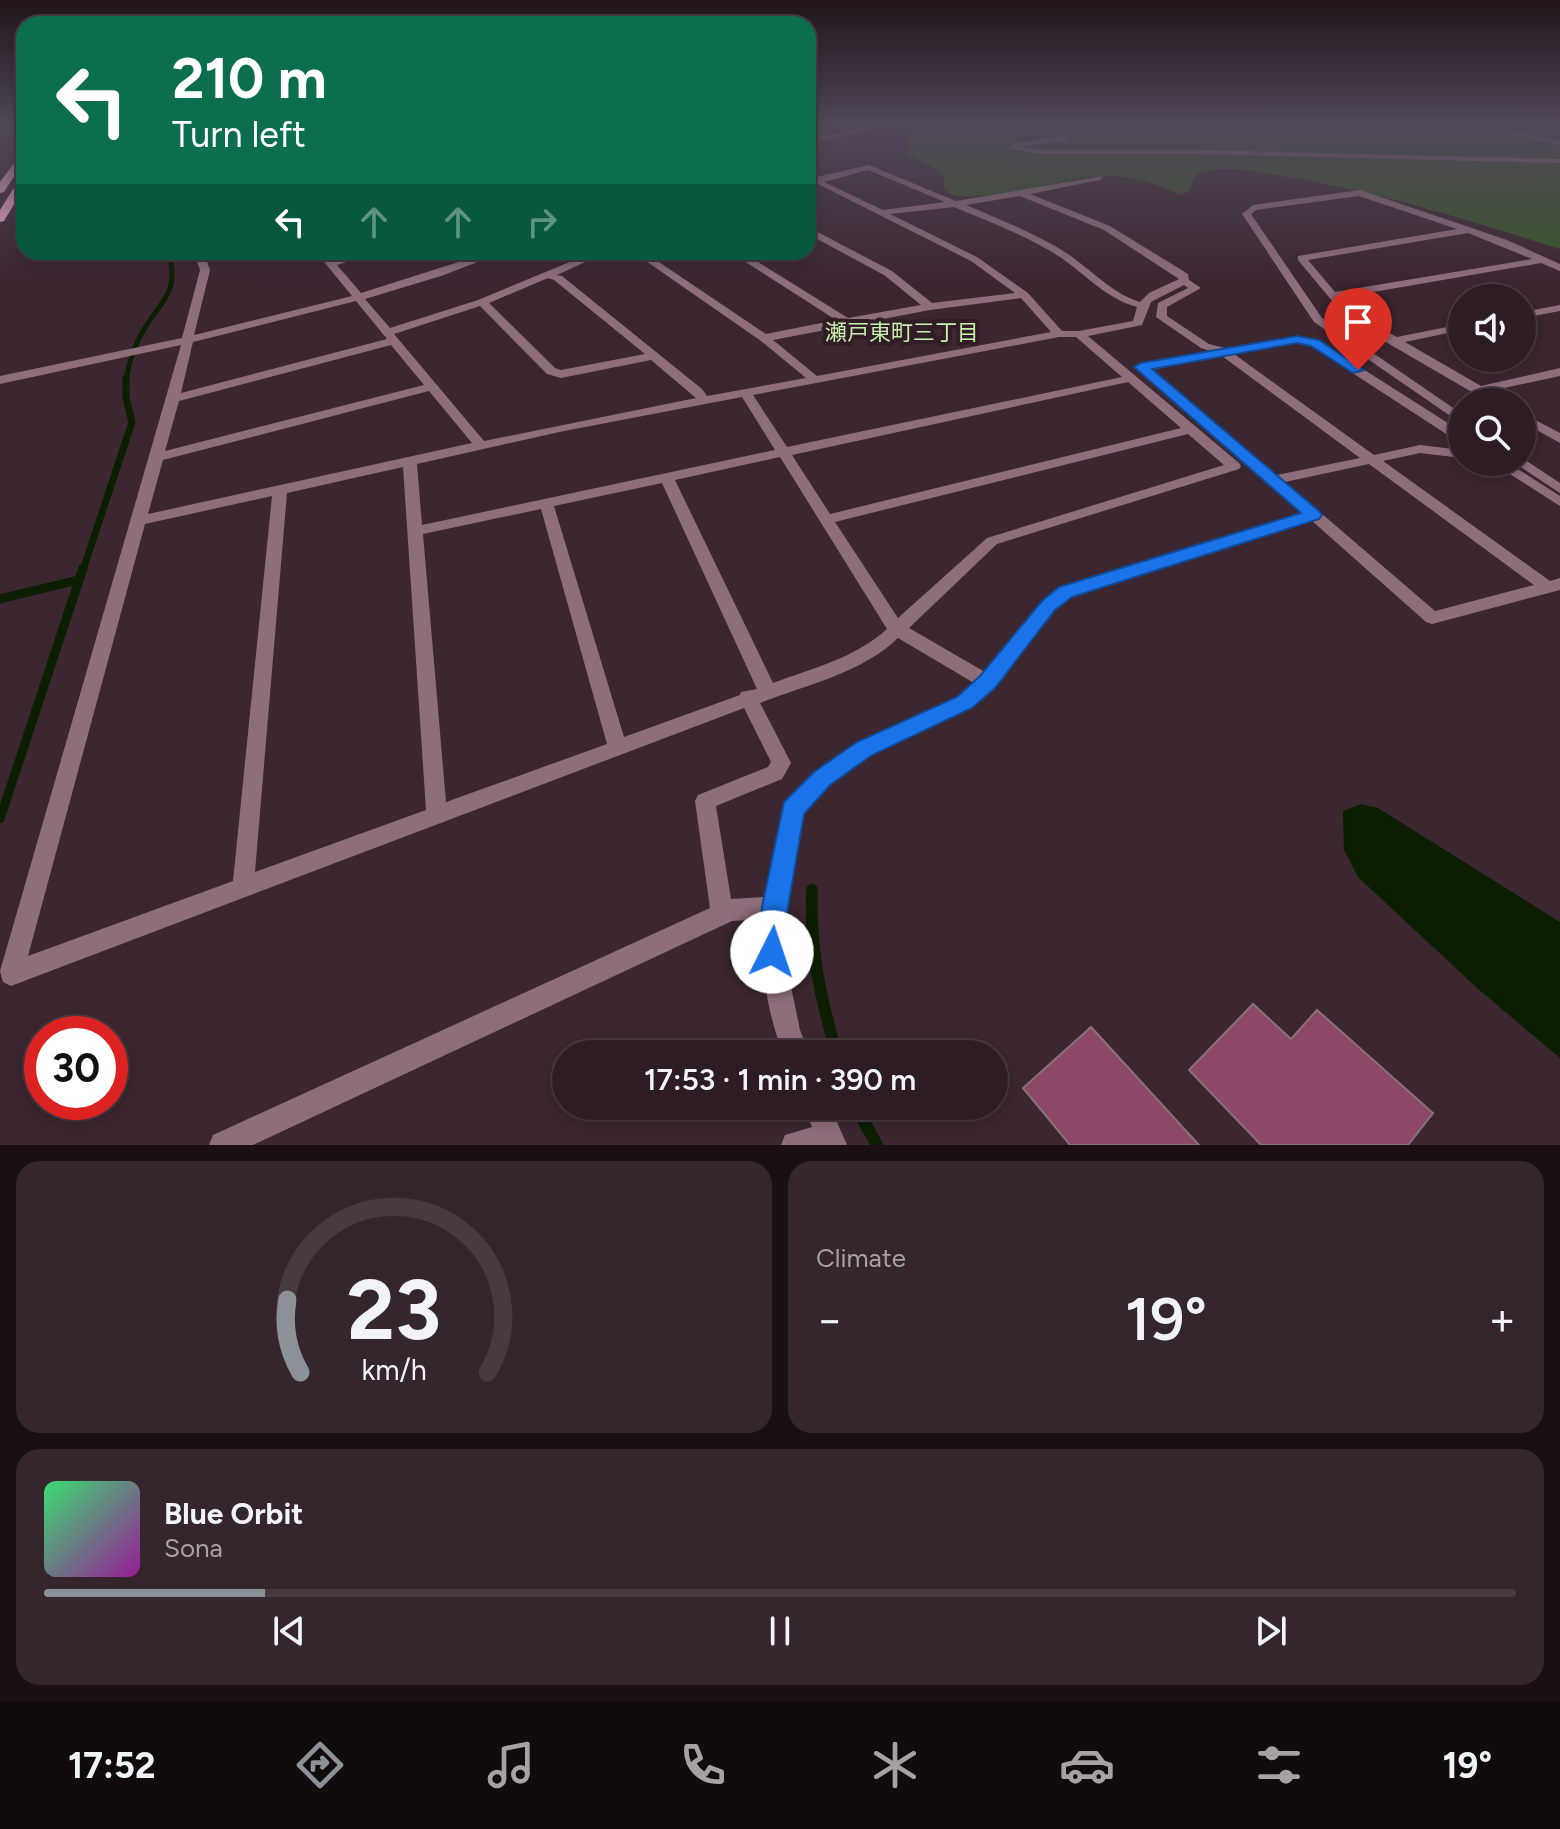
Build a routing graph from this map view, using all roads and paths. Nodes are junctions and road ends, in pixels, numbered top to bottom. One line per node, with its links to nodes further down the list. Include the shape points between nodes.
1 (894, 177): 6 (street)
2 (1100, 178): 5 (street)
3 (816, 181): 7 (street)
4 (16, 193): 8 (main road)
5 (1022, 194): 6 (street); 22 (street, via 1107,228 1184,276)
6 (957, 204): 7 (street); 27 (street, via 1040,241 1123,300)
7 (884, 212): 23 (street, via 974,259)
8 (0, 219)
9 (1469, 230): 18 (street); 24 (street, via 1301,258); 51 (street, via 1360,193 1253,208 1246,214 1318,320)
10 (816, 234): 28 (street, via 888,273)
11 (202, 260): 38 (street, via 205,270)
12 (328, 260): 19 (street)
13 (345, 260): 19 (street)
14 (475, 260): 25 (street)
15 (583, 260): 21 (street)
16 (650, 260): 36 (street)
17 (748, 260): 31 (street)
18 (1542, 260): 20 (street); 24 (street)
19 (331, 264): 25 (street)
20 (1560, 268)
21 (547, 275): 26 (street); 40 (street, via 558,278)
22 (1184, 281): 27 (street); 39 (street, via 1196,288 1162,305 1161,317)
23 (1024, 295): 28 (street); 33 (street)
24 (1332, 296): 37 (street, via 1352,318)
25 (360, 299): 35 (street); 38 (street)
26 (482, 302): 35 (street); 40 (street, via 551,371 561,374)
27 (1140, 305): 34 (street, via 1138,323)
28 (930, 307): 31 (street)
29 (1560, 308): 30 (street)
30 (1536, 312)
31 (847, 322): 36 (street)
32 (1448, 330): 37 (street)
33 (1059, 334): 34 (street); 44 (street)
34 (1079, 334): 42 (street)
35 (389, 337): 45 (street); 49 (street)
36 (765, 339): 44 (street)
37 (1395, 341): 46 (street)
38 (187, 342): 43 (street); 49 (street)
39 (1224, 352): 54 (street, via 1297,339 1315,343); 60 (street); 65 (street, via 1141,367)
40 (654, 356): 50 (street)
41 (1560, 372): 47 (street)
42 (1132, 378): 53 (street); 57 (street)
43 (0, 380)
44 (814, 382): 48 (street)
45 (431, 387): 56 (street); 59 (street)
46 (1476, 388)
47 (1488, 388)
48 (746, 394): 50 (street); 57 (street)
49 (173, 399): 59 (street)
50 (704, 402): 56 (street)
51 (1448, 410)
52 (1536, 425): 55 (street)
53 (1191, 429): 71 (street); 75 (street, via 1234,466 992,541)
54 (1448, 429)
55 (1560, 439)
56 (480, 445): 61 (street)
57 (782, 452): 63 (street); 71 (street)
58 (1448, 452): 60 (street, via 1420,449)
59 (157, 457): 72 (street)
60 (1372, 458): 65 (street); 74 (street)
61 (410, 461): 67 (street); 73 (street)
62 (1536, 473): 66 (street)
63 (666, 476): 68 (street); 77 (street)
64 (1520, 476): 69 (street)
65 (1274, 480): 70 (street)
66 (1560, 489)
67 (280, 490): 72 (street); 80 (street)
68 (546, 502): 73 (street); 78 (street)
69 (1560, 502)
70 (1313, 515): 74 (street, via 1432,618); 76 (street, via 1066,592 1048,606)
71 (828, 519): 75 (street)
72 (138, 521): 80 (street, via 11,974)
73 (415, 531): 79 (street)
74 (1553, 585)
75 (896, 629): 76 (street); 77 (street, via 854,660)
76 (987, 682): 81 (street, via 965,703 864,749 822,779 793,809)
77 (758, 694): 78 (street); 82 (street, via 781,763 775,773 705,801)
78 (617, 746): 79 (street)
79 (437, 814): 80 (street)
80 (243, 888)
81 (775, 907): 82 (street); 83 (street, via 772,952)
82 (722, 913): 86 (street)
83 (791, 1040)
84 (822, 1120): 85 (street)
85 (831, 1141): 87 (street)
86 (223, 1145)
87 (795, 1145)

